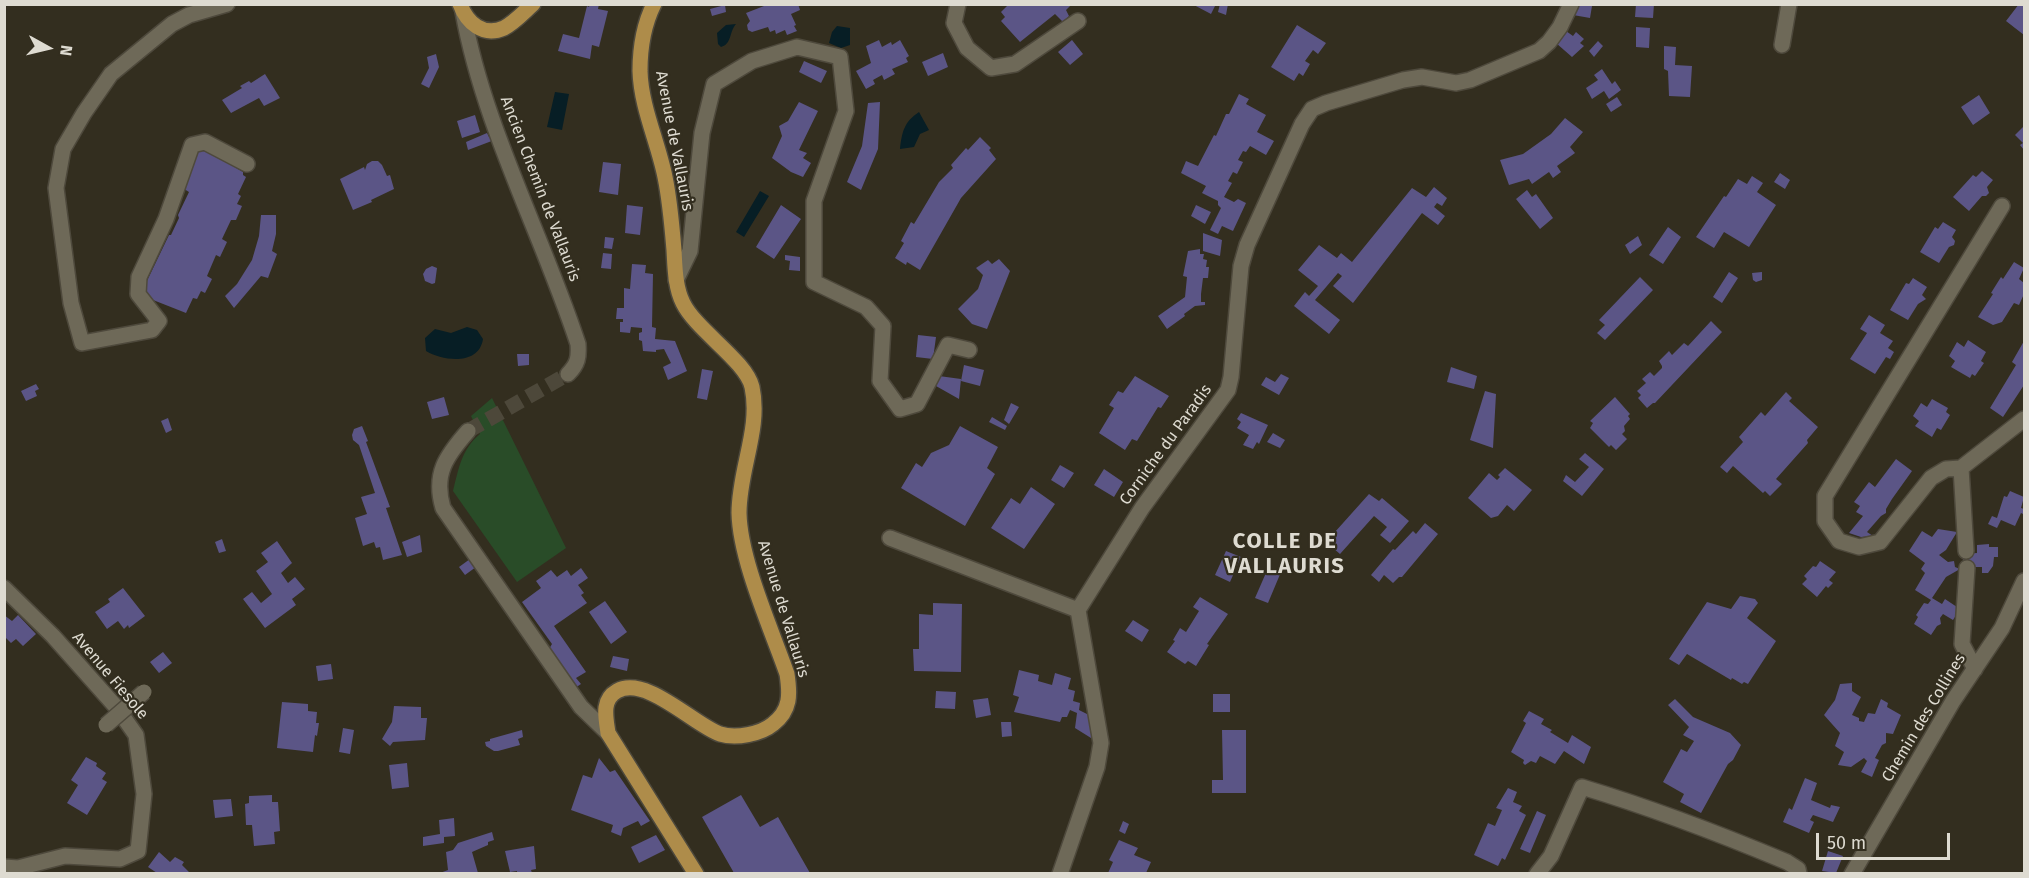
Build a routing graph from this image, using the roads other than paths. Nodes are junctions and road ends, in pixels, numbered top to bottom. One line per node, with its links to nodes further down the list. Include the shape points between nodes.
1 (227, 4): 10 (street, via 172,24 111,74 63,149 56,188 71,303 82,343 152,330 159,321 138,294 139,277 166,219 192,145 204,142)
2 (533, 4): 7 (main road, via 504,28 492,30 478,29)
3 (654, 4): 12 (main road, Avenue de Vallauris, via 642,39 640,72 665,177)
4 (958, 4): 8 (street, via 954,23 967,48 991,68 1016,64)
5 (1571, 4): 23 (street, Corniche du Paradis, via 1560,27 1539,51 1470,80 1403,80 1312,109 1247,244 1241,266 1228,390 1143,508)
6 (1789, 4): 9 (street)
7 (461, 8): 14 (street, Ancien Chemin de Vallauris, via 470,49 496,126 578,344 577,365)
8 (1078, 21)
9 (1782, 45)
10 (247, 164)
11 (2002, 206): 17 (street, via 1825,495 1825,521 1839,541 1859,547 1880,542 1931,477 1946,469)
12 (676, 280): 13 (street, via 690,251 702,134 714,84 752,61 797,47 840,57 846,111 814,201 814,282 866,307 883,326 880,381 900,409 917,404 948,345); 27 (main road, Avenue de Vallauris, via 683,303 693,318 737,363 751,384 753,429 740,484 739,514 754,579 787,674 789,703 774,724 761,732 731,736 696,721 647,691 624,688 615,692 605,709)
13 (969, 350)
14 (568, 374)
15 (2025, 419): 17 (street)
16 (468, 431): 27 (street, via 445,461 439,486 443,508 581,707)
17 (1961, 468): 19 (street)
18 (891, 538): 23 (street)
19 (1965, 551)
20 (1967, 568): 24 (street, via 1962,644)
21 (2025, 581): 24 (street, Chemin des Collines, via 2002,628)
22 (4, 588): 28 (street, Avenue Fiesole, via 53,636 136,735 144,794 138,851 120,859 65,856)
23 (1078, 610): 30 (street, via 1101,743 1097,767)
24 (1975, 669): 33 (street, Chemin des Collines)
25 (144, 692): 26 (street, bridge)
26 (106, 725)
27 (608, 733): 29 (main road)
28 (8, 869)
29 (696, 873)
30 (1060, 873)
31 (1537, 873): 32 (street, via 1551,856 1582,787 1702,827 1787,862)
32 (1799, 873)
33 (1852, 873)

